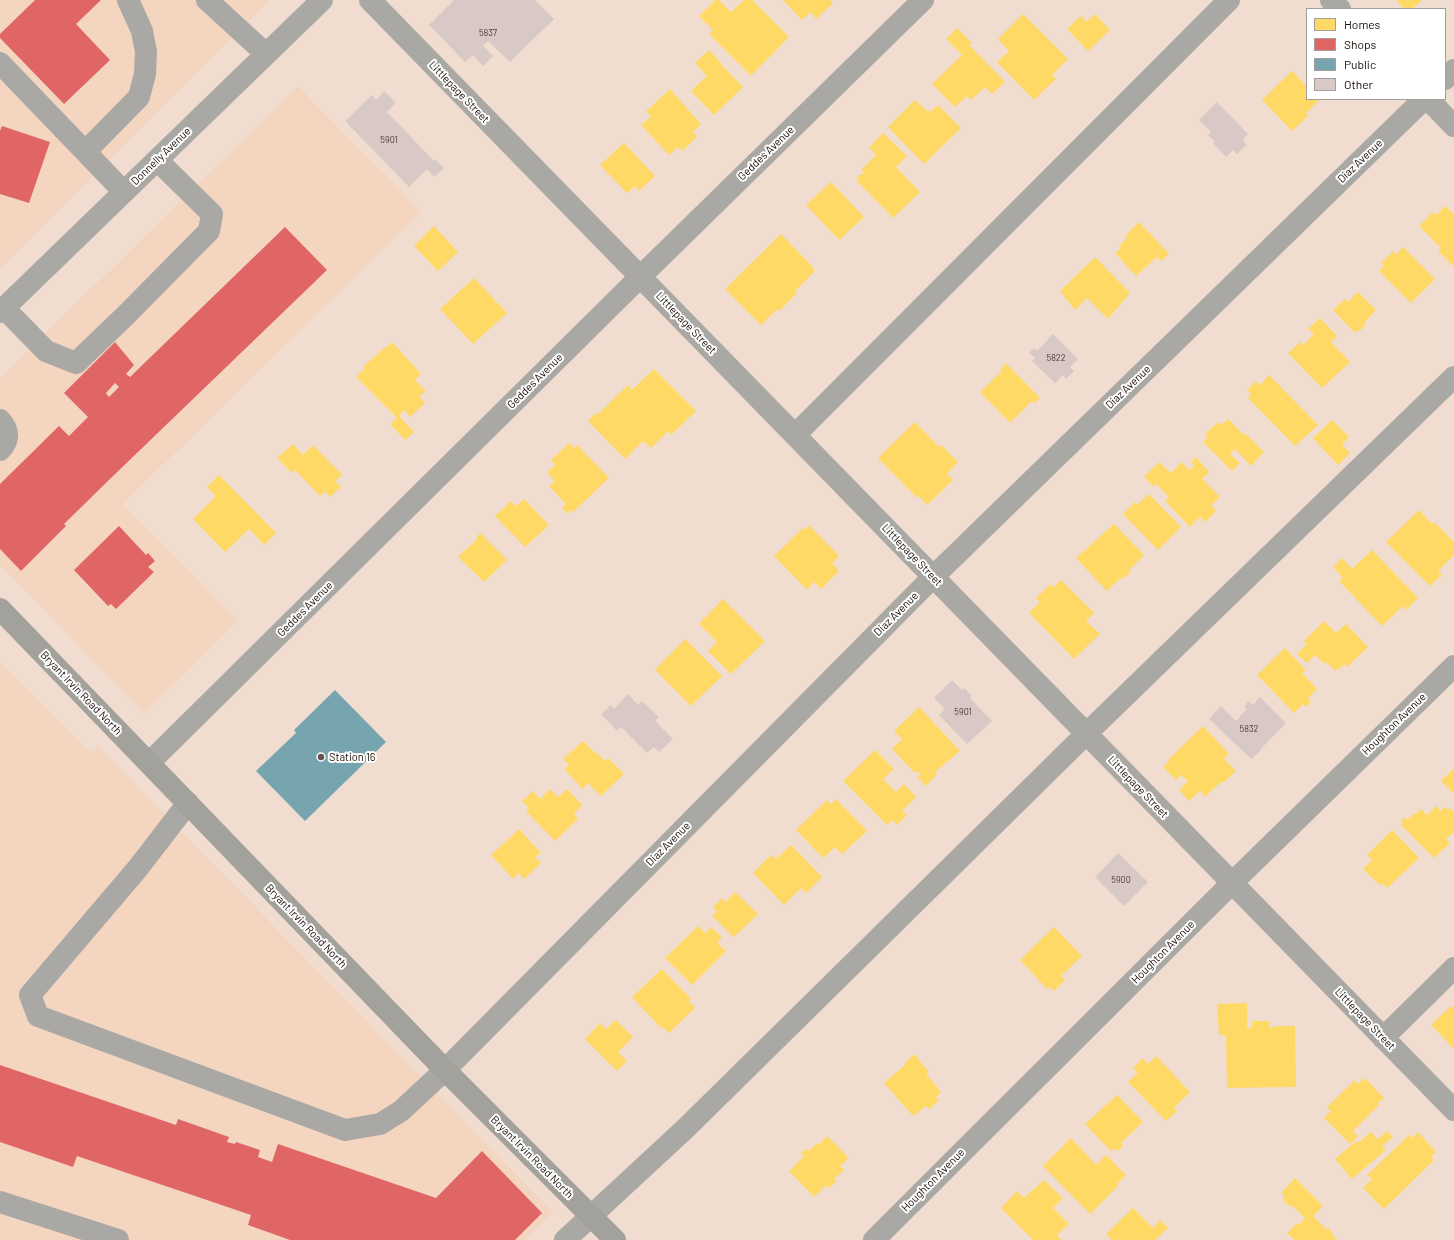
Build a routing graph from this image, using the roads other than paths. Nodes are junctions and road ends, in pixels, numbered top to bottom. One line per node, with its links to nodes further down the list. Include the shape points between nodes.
1 (128, 0): 16 (street, via 142,31 146,52 146,74 139,97)
2 (207, 0): 9 (street)
3 (322, 0): 9 (street, Donnelly Avenue)
4 (370, 0): 19 (street, Littlepage Street)
5 (923, 0): 19 (street, Geddes Avenue)
6 (1229, 0): 23 (street)
7 (1331, 0): 8 (street)
8 (1339, 8)
9 (266, 54): 17 (street, Donnelly Avenue)
10 (0, 63): 16 (street)
11 (1454, 70): 12 (street)
12 (1446, 78)
13 (1423, 100): 25 (street, Diaz Avenue)
14 (1429, 100): 15 (street)
15 (1454, 126)
16 (86, 151): 18 (street)
17 (157, 160): 18 (street, Donnelly Avenue); 20 (street, via 212,214 210,231 126,316 76,363 46,351)
18 (124, 192): 20 (street, Donnelly Avenue)
19 (640, 277): 23 (street, Littlepage Street); 29 (street, Geddes Avenue)
20 (2, 310)
21 (1454, 377): 28 (street)
22 (0, 420): 24 (street, via 6,426 8,436)
23 (794, 435): 25 (street, Littlepage Street)
24 (0, 450)
25 (933, 577): 28 (street, Littlepage Street); 34 (street, Diaz Avenue)
26 (0, 610): 29 (main road, Bryant Irvin Road North)
27 (1454, 666): 31 (street, Houghton Avenue)
28 (1086, 734): 31 (street, Littlepage Street); 37 (street, via 685,1129)
29 (149, 763): 30 (main road, Bryant Irvin Road North)
30 (188, 803): 34 (main road, Bryant Irvin Road North); 34 (street, Diaz Avenue, via 138,868 30,995 38,1016 345,1130 380,1124 401,1111)
31 (1232, 883): 33 (street, Littlepage Street); 41 (street, Houghton Avenue)
32 (1454, 968): 33 (street)
33 (1383, 1038): 35 (street, Littlepage Street)
34 (445, 1070): 37 (main road, Bryant Irvin Road North)
35 (1454, 1110)
36 (0, 1202): 38 (street)
37 (591, 1215): 39 (street); 40 (main road, Bryant Irvin Road North)
38 (118, 1240)
39 (565, 1240)
40 (615, 1240)
41 (874, 1240)

